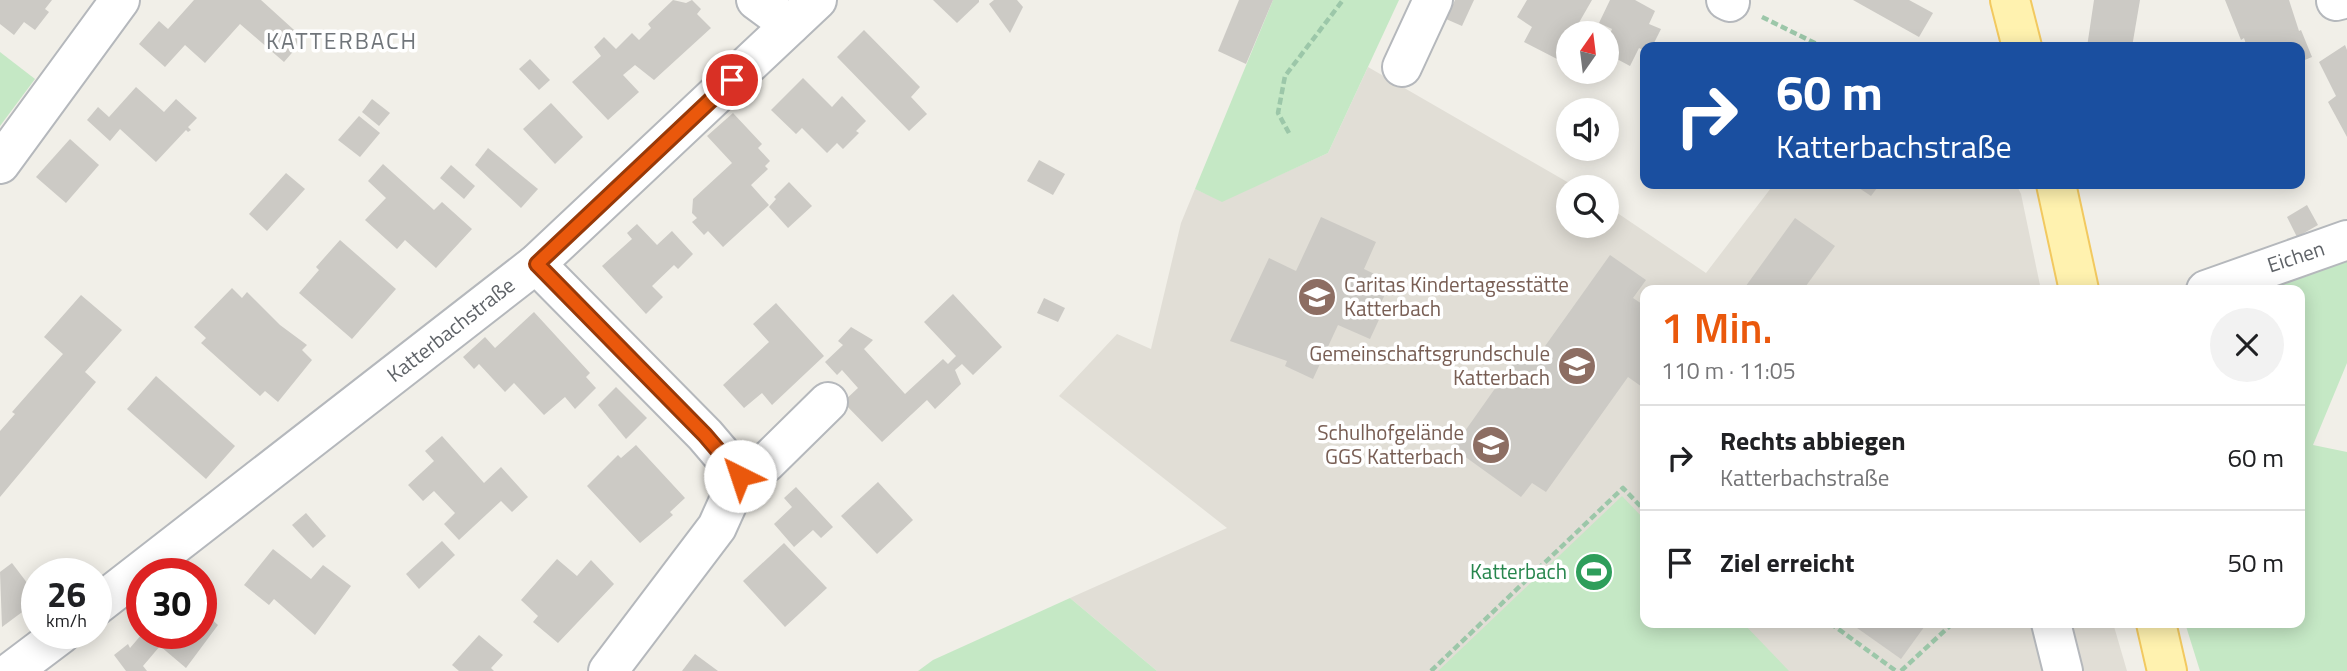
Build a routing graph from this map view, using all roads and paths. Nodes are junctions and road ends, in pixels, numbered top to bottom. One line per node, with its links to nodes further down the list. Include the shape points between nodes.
1 (120, 0): 12 (street)
2 (756, 0): 7 (street)
3 (1343, 0): 11 (path, via 1285,76 1278,113)
4 (1433, 0): 10 (street)
5 (2010, 0): 9 (main road)
6 (1728, 1): 8 (path)
7 (803, 12): 15 (street, Katterbachstraße)
8 (1813, 42)
9 (2021, 42)
10 (1402, 67)
11 (1289, 133)
12 (0, 164)
13 (2057, 189): 16 (main road)
14 (2347, 240): 17 (street, Eichen)
15 (537, 264): 19 (street); 21 (street, Katterbachstraße)
16 (2078, 285)
17 (2219, 285)
18 (828, 402): 19 (street, via 766,463)
19 (740, 476): 28 (street, via 717,527)
20 (1640, 506): 29 (path, via 1623,488)
21 (112, 594)
22 (1837, 628): 30 (path)
23 (1947, 628): 30 (path)
24 (2052, 628): 31 (street)
25 (2157, 628): 32 (main road)
26 (41, 649): 27 (street)
27 (12, 671)
28 (608, 671)
29 (1431, 671)
30 (1898, 671)
31 (2063, 671)
32 (2167, 671)

